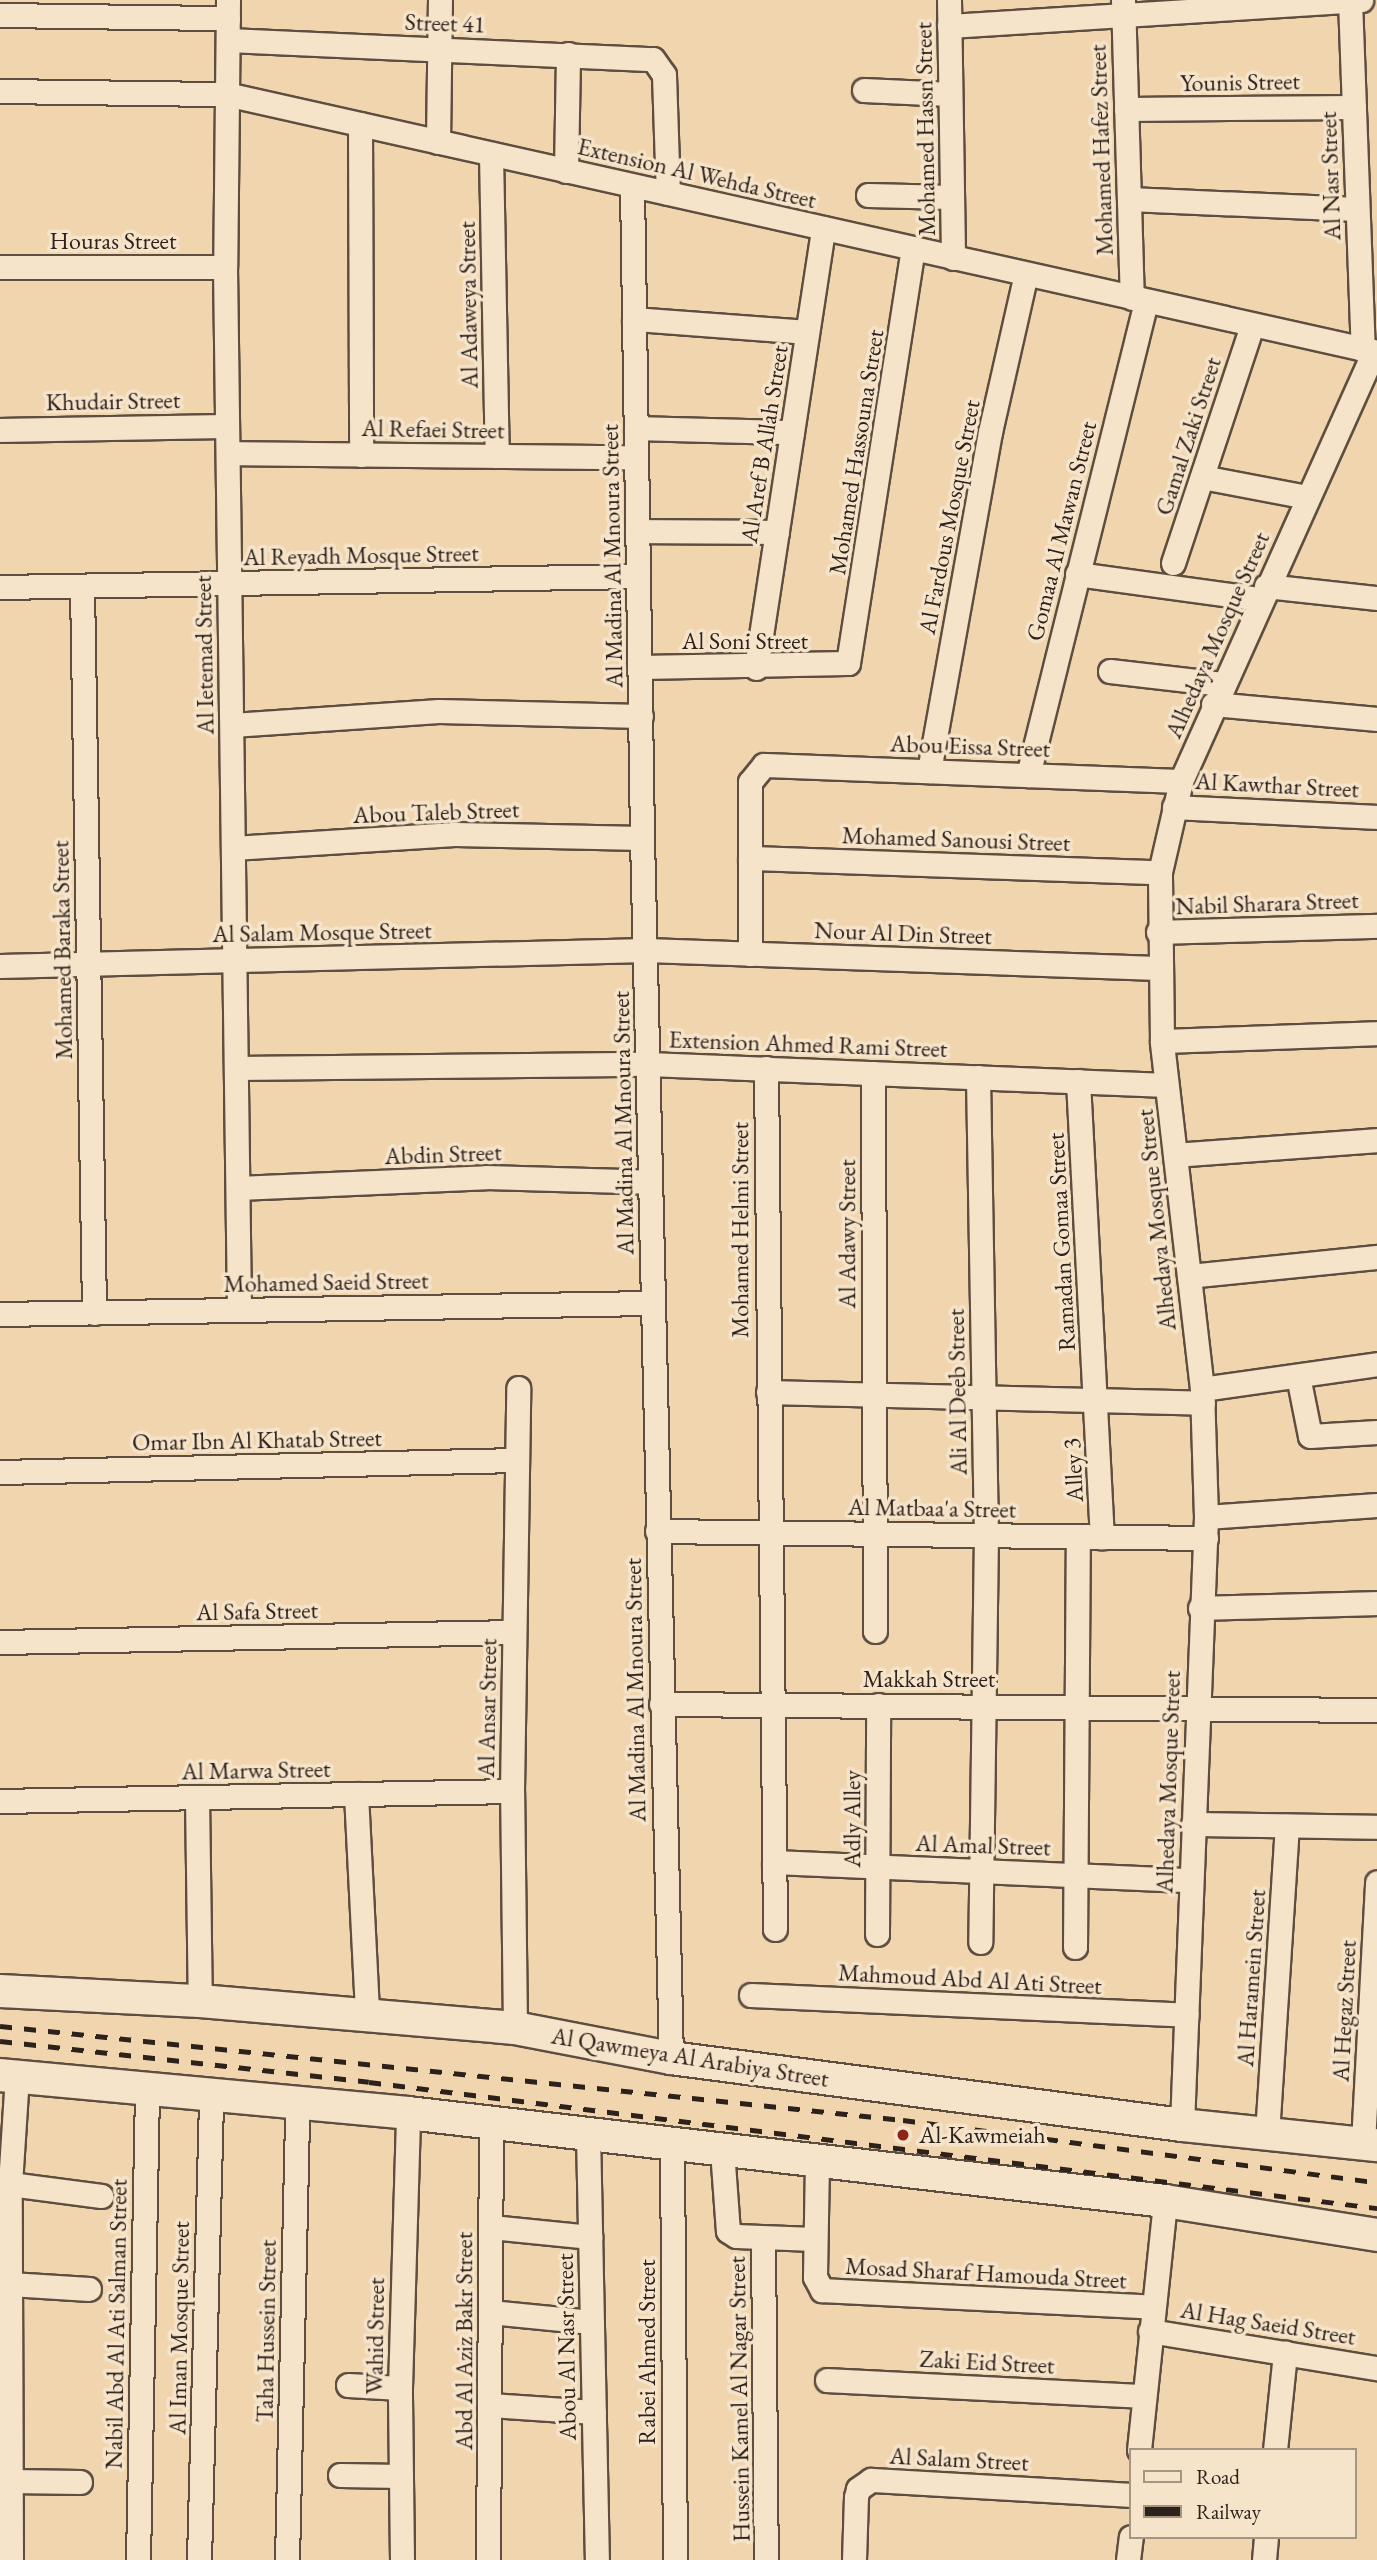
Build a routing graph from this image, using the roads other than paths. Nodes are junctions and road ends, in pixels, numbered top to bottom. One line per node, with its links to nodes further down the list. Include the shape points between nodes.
1 (440, 0): 8 (street)
2 (949, 0): 7 (street, Mohamed Hassn Street)
3 (1354, 0): 4 (street); 14 (street, Al Nasr Street)
4 (1123, 8): 7 (street); 15 (street, Mohamed Hafez Street)
5 (0, 15): 6 (street, Street 41)
6 (228, 19): 8 (street, Street 41); 12 (street, Al Ietemad Street)
7 (949, 26): 13 (street, Mohamed Hassn Street)
8 (439, 49): 9 (street, Street 41); 17 (street)
9 (568, 54): 19 (street); 21 (street, Street 41, via 646,57 659,62 664,75)
10 (864, 89): 13 (street)
11 (0, 91): 12 (street, Extension Al Wehda Street)
12 (226, 94): 16 (street, Extension Al Wehda Street); 30 (street, Al Ietemad Street)
13 (950, 94): 23 (street, Mohamed Hassn Street)
14 (1354, 107): 15 (street, Younis Street); 25 (street, Al Nasr Street)
15 (1126, 110): 24 (street, Mohamed Hafez Street)
16 (360, 124): 17 (street, Extension Al Wehda Street); 42 (street)
17 (438, 142): 18 (street, Extension Al Wehda Street)
18 (491, 154): 19 (street, Extension Al Wehda Street); 43 (street, Al Adaweya Street)
19 (566, 171): 20 (street, Extension Al Wehda Street)
20 (632, 186): 21 (street, Extension Al Wehda Street); 33 (street, Al Madina Al Mnoura Street)
21 (668, 193): 26 (street, Extension Al Wehda Street)
22 (868, 195): 23 (street)
23 (952, 197): 28 (street, Mohamed Hassn Street)
24 (1129, 199): 25 (street); 32 (street, Mohamed Hafez Street)
25 (1357, 209): 36 (street, Al Nasr Street)
26 (823, 228): 27 (street, Extension Al Wehda Street); 35 (street, Al Aref B Allah Street)
27 (913, 248): 28 (street, Extension Al Wehda Street); 57 (street, Mohamed Hassouna Street)
28 (953, 258): 31 (street, Extension Al Wehda Street)
29 (0, 267): 30 (street, Houras Street)
30 (225, 267): 37 (street, Al Ietemad Street)
31 (1026, 274): 32 (street, Extension Al Wehda Street); 65 (street, Al Fardous Mosque Street, via 990,432)
32 (1139, 299): 34 (street, Extension Al Wehda Street); 50 (street, Gomaa Al Mawan Street)
33 (634, 318): 35 (street); 38 (street, Al Madina Al Mnoura Street)
34 (1252, 325): 36 (street, Extension Al Wehda Street); 45 (street, Gamal Zaki Street)
35 (807, 332): 40 (street, Al Aref B Allah Street)
36 (1371, 351): 46 (street, Alhedaya Mosque Street)
37 (227, 426): 39 (street, Khudair Street); 41 (street, Al Ietemad Street)
38 (636, 428): 40 (street); 44 (street, Al Madina Al Mnoura Street)
39 (0, 430)
40 (792, 432): 48 (street, Al Aref B Allah Street)
41 (229, 453): 42 (street, Al Refaei Street); 52 (street, Al Ietemad Street)
42 (361, 455): 43 (street, Al Refaei Street)
43 (497, 456): 44 (street, Al Refaei Street)
44 (636, 457): 47 (street, Al Madina Al Mnoura Street)
45 (1202, 477): 46 (street); 49 (street, Gamal Zaki Street)
46 (1307, 497): 55 (street, Alhedaya Mosque Street)
47 (637, 531): 48 (street); 51 (street, Al Madina Al Mnoura Street)
48 (777, 532): 59 (street, Al Aref B Allah Street)
49 (1173, 563)
50 (1077, 574): 55 (street); 66 (street, Gomaa Al Mawan Street)
51 (638, 576): 52 (street, Al Reyadh Mosque Street); 58 (street, Al Madina Al Mnoura Street)
52 (229, 583): 53 (street, Al Reyadh Mosque Street); 64 (street, Al Ietemad Street)
53 (82, 586): 54 (street, Al Reyadh Mosque Street); 79 (street, Mohamed Baraka Street)
54 (0, 587)
55 (1263, 593): 56 (street); 61 (street, Alhedaya Mosque Street)
56 (1377, 598)
57 (848, 663): 59 (street, Al Soni Street)
58 (640, 667): 59 (street, Al Soni Street); 62 (street, Al Madina Al Mnoura Street)
59 (757, 667)
60 (1111, 671): 61 (street)
61 (1217, 694): 63 (street); 67 (street, Alhedaya Mosque Street)
62 (641, 716): 64 (street, via 439,711); 70 (street, Al Madina Al Mnoura Street)
63 (1377, 719)
64 (232, 725): 71 (street, Al Ietemad Street)
65 (929, 771): 66 (street, Abou Eissa Street); 72 (street, Abou Eissa Street, via 757,768 750,782)
66 (1028, 775): 67 (street, Abou Eissa Street)
67 (1181, 781): 68 (street, Alhedaya Mosque Street)
68 (1174, 807): 69 (street, Al Kawthar Street); 73 (street, Alhedaya Mosque Street)
69 (1377, 817)
70 (642, 838): 71 (street, Abou Taleb Street, via 455,834); 76 (street, Al Madina Al Mnoura Street)
71 (233, 848): 78 (street, Al Ietemad Street)
72 (750, 858): 73 (street, Mohamed Sanousi Street); 77 (street)
73 (1160, 872): 75 (street, Alhedaya Mosque Street)
74 (1377, 926): 75 (street, Nabil Sharara Street)
75 (1157, 932): 81 (street, Alhedaya Mosque Street)
76 (646, 950): 77 (street, Nour Al Din Street); 78 (street, Al Salam Mosque Street); 84 (street, Al Madina Al Mnoura Street)
77 (750, 954): 81 (street, Nour Al Din Street)
78 (235, 960): 79 (street, Al Salam Mosque Street); 85 (street, Al Ietemad Street)
79 (88, 964): 80 (street, Al Salam Mosque Street); 99 (street, Mohamed Baraka Street)
80 (0, 966)
81 (1158, 968): 83 (street, Alhedaya Mosque Street)
82 (1377, 1033): 83 (street)
83 (1162, 1041): 90 (street, Alhedaya Mosque Street)
84 (648, 1064): 85 (street, Extension Ahmed Rami Street); 86 (street, Extension Ahmed Rami Street); 93 (street, Al Madina Al Mnoura Street)
85 (236, 1069): 94 (street, Al Ietemad Street)
86 (765, 1069): 87 (street, Extension Ahmed Rami Street); 104 (street, Mohamed Helmi Street)
87 (873, 1073): 88 (street, Extension Ahmed Rami Street); 105 (street, Al Adawy Street)
88 (978, 1077): 89 (street, Extension Ahmed Rami Street); 107 (street, Ali Al Deeb Street)
89 (1078, 1081): 90 (street, Extension Ahmed Rami Street); 108 (street, Ramadan Gomaa Street)
90 (1167, 1085): 92 (street, Alhedaya Mosque Street)
91 (1377, 1140): 92 (street)
92 (1175, 1155): 96 (street, Alhedaya Mosque Street)
93 (650, 1182): 94 (street, Abdin Street, via 486,1177); 97 (street, Al Madina Al Mnoura Street)
94 (238, 1188): 98 (street, Al Ietemad Street)
95 (1377, 1257): 96 (street)
96 (1189, 1276): 106 (street, Alhedaya Mosque Street)
97 (653, 1303): 98 (street, Mohamed Saeid Street); 114 (street, Al Madina Al Mnoura Street)
98 (239, 1310): 99 (street, Mohamed Saeid Street)
99 (94, 1313): 100 (street, Mohamed Saeid Street)
100 (0, 1314)
101 (1377, 1364): 102 (street)
102 (1297, 1376): 106 (street); 109 (street, via 1310,1436)
103 (518, 1388): 110 (street, Al Ansar Street)
104 (768, 1392): 105 (street); 115 (street, Mohamed Helmi Street)
105 (874, 1395): 107 (street); 116 (street, Al Adawy Street)
106 (1202, 1396): 108 (street); 113 (street, Alhedaya Mosque Street)
107 (984, 1398): 108 (street); 117 (street, Ali Al Deeb Street)
108 (1095, 1400): 119 (street, Alley 3)
109 (1377, 1432)
110 (516, 1460): 111 (street, Omar Ibn Al Khatab Street); 123 (street, Al Ansar Street)
111 (0, 1472)
112 (1377, 1505): 113 (street, Al Matbaa'a Street)
113 (1206, 1527): 119 (street, Al Matbaa'a Street); 121 (street, Alhedaya Mosque Street)
114 (657, 1531): 115 (street, Al Matbaa'a Street); 125 (street, Al Madina Al Mnoura Street)
115 (769, 1532): 116 (street, Al Matbaa'a Street); 126 (street, Mohamed Helmi Street)
116 (875, 1534): 117 (street, Al Matbaa'a Street); 122 (street)
117 (986, 1535): 118 (street, Al Matbaa'a Street); 128 (street, Ali Al Deeb Street)
118 (1077, 1536): 119 (street, Al Matbaa'a Street); 129 (street)
119 (1102, 1537)
120 (1377, 1603): 121 (street)
121 (1200, 1608): 130 (street, Alhedaya Mosque Street)
122 (875, 1631)
123 (514, 1632): 124 (street, Al Safa Street); 132 (street, Al Ansar Street)
124 (0, 1642)
125 (661, 1704): 126 (street, Makkah Street); 155 (street, Al Madina Al Mnoura Street)
126 (772, 1704): 127 (street, Makkah Street); 139 (street, Mohamed Helmi Street)
127 (878, 1705): 128 (street, Makkah Street); 140 (street, Adly Alley)
128 (984, 1705): 129 (street, Makkah Street); 141 (street, Ali Al Deeb Street)
129 (1077, 1706): 130 (street, Makkah Street); 142 (street)
130 (1197, 1706): 131 (street, Makkah Street); 136 (street, Alhedaya Mosque Street)
131 (1377, 1710)
132 (512, 1791): 133 (street, Al Marwa Street); 154 (street, Al Ansar Street)
133 (356, 1794): 134 (street, Al Marwa Street); 152 (street)
134 (197, 1797): 135 (street, Al Marwa Street); 151 (street)
135 (0, 1801)
136 (1194, 1824): 137 (street); 143 (street, Alhedaya Mosque Street)
137 (1287, 1826): 138 (street); 164 (street, Al Haramein Street)
138 (1377, 1827)
139 (774, 1862): 140 (street, Al Amal Street); 145 (street, Mohamed Helmi Street)
140 (877, 1867): 141 (street, Al Amal Street); 146 (street, Adly Alley)
141 (981, 1871): 142 (street, Al Amal Street); 147 (street, Ali Al Deeb Street)
142 (1076, 1875): 143 (street, Al Amal Street); 148 (street)
143 (1191, 1880): 153 (street, Alhedaya Mosque Street)
144 (1377, 1882): 166 (street, Al Hegaz Street)
145 (775, 1929)
146 (877, 1934)
147 (980, 1941)
148 (1075, 1947)
149 (0, 1992): 151 (street, Al Qawmeya Al Arabiya Street)
150 (751, 1995): 153 (street, Mahmoud Abd Al Ati Street)
151 (200, 2001): 152 (street, Al Qawmeya Al Arabiya Street)
152 (367, 2014): 154 (street, Al Qawmeya Al Arabiya Street)
153 (1187, 2015): 162 (street, Alhedaya Mosque Street)
154 (515, 2028): 155 (street, Al Qawmeya Al Arabiya Street)
155 (671, 2058): 162 (street, Al Qawmeya Al Arabiya Street)
156 (9, 2076): 157 (street); 169 (street)
157 (147, 2089): 158 (street); 201 (street, Nabil Abd Al Ati Salman Street)
158 (211, 2097): 159 (street); 202 (street, Al Iman Mosque Street)
159 (298, 2103): 160 (street); 203 (street, Taha Hussein Street)
160 (408, 2113): 161 (street); 187 (street, Wahid Street)
161 (491, 2122): 163 (street); 172 (street, Abd Al Aziz Bakr Street)
162 (1182, 2125): 164 (street, Al Qawmeya Al Arabiya Street)
163 (588, 2134): 165 (street); 174 (street, Abou Al Nasr Street)
164 (1267, 2134): 166 (street, Al Qawmeya Al Arabiya Street)
165 (672, 2143): 167 (street); 207 (street, Rabei Ahmed Street)
166 (1370, 2144)
167 (722, 2150): 168 (street); 175 (street, Hussein Kamel Al Nagar Street, via 726,2226 736,2236)
168 (817, 2161): 171 (street); 176 (street, Mosad Sharaf Hamouda Street)
169 (10, 2184): 170 (street); 177 (street)
170 (101, 2196)
171 (1165, 2201): 173 (street); 179 (street)
172 (491, 2227): 174 (street); 180 (street, Abd Al Aziz Bakr Street)
173 (1377, 2235)
174 (591, 2237): 181 (street, Abou Al Nasr Street)
175 (763, 2238): 176 (street, Hussein Kamel Al Nagar Street); 208 (street, Hussein Kamel Al Nagar Street)
176 (814, 2239): 179 (street, Mosad Sharaf Hamouda Street, via 816,2283 827,2291)
177 (10, 2284): 178 (street); 195 (street)
178 (89, 2289)
179 (1153, 2307): 182 (street)
180 (490, 2312): 181 (street); 189 (street, Abd Al Aziz Bakr Street)
181 (592, 2322): 190 (street, Abou Al Nasr Street)
182 (1150, 2330): 183 (street, Al Hag Saeid Street); 188 (street)
183 (1285, 2353): 184 (street, Al Hag Saeid Street); 192 (street)
184 (1377, 2368)
185 (827, 2380): 188 (street, Zaki Eid Street)
186 (348, 2385): 187 (street)
187 (400, 2388): 194 (street, Wahid Street)
188 (1144, 2396): 191 (street)
189 (490, 2405): 190 (street); 205 (street, Abd Al Aziz Bakr Street)
190 (594, 2412): 206 (street, Abou Al Nasr Street)
191 (1139, 2448)
192 (1275, 2448)
193 (340, 2475): 194 (street)
194 (401, 2476): 204 (street, Wahid Street)
195 (10, 2480): 196 (street); 200 (street)
196 (80, 2482)
197 (1128, 2495): 209 (street, Al Salam Street, via 871,2480 858,2489 856,2497)
198 (1131, 2539): 210 (street)
199 (1266, 2539): 211 (street)
200 (11, 2560)
201 (138, 2560)
202 (199, 2560)
203 (287, 2560)
204 (402, 2560)
205 (488, 2560)
206 (597, 2560)
207 (675, 2560)
208 (766, 2560)
209 (854, 2560)
210 (1128, 2560)
211 (1264, 2560)

